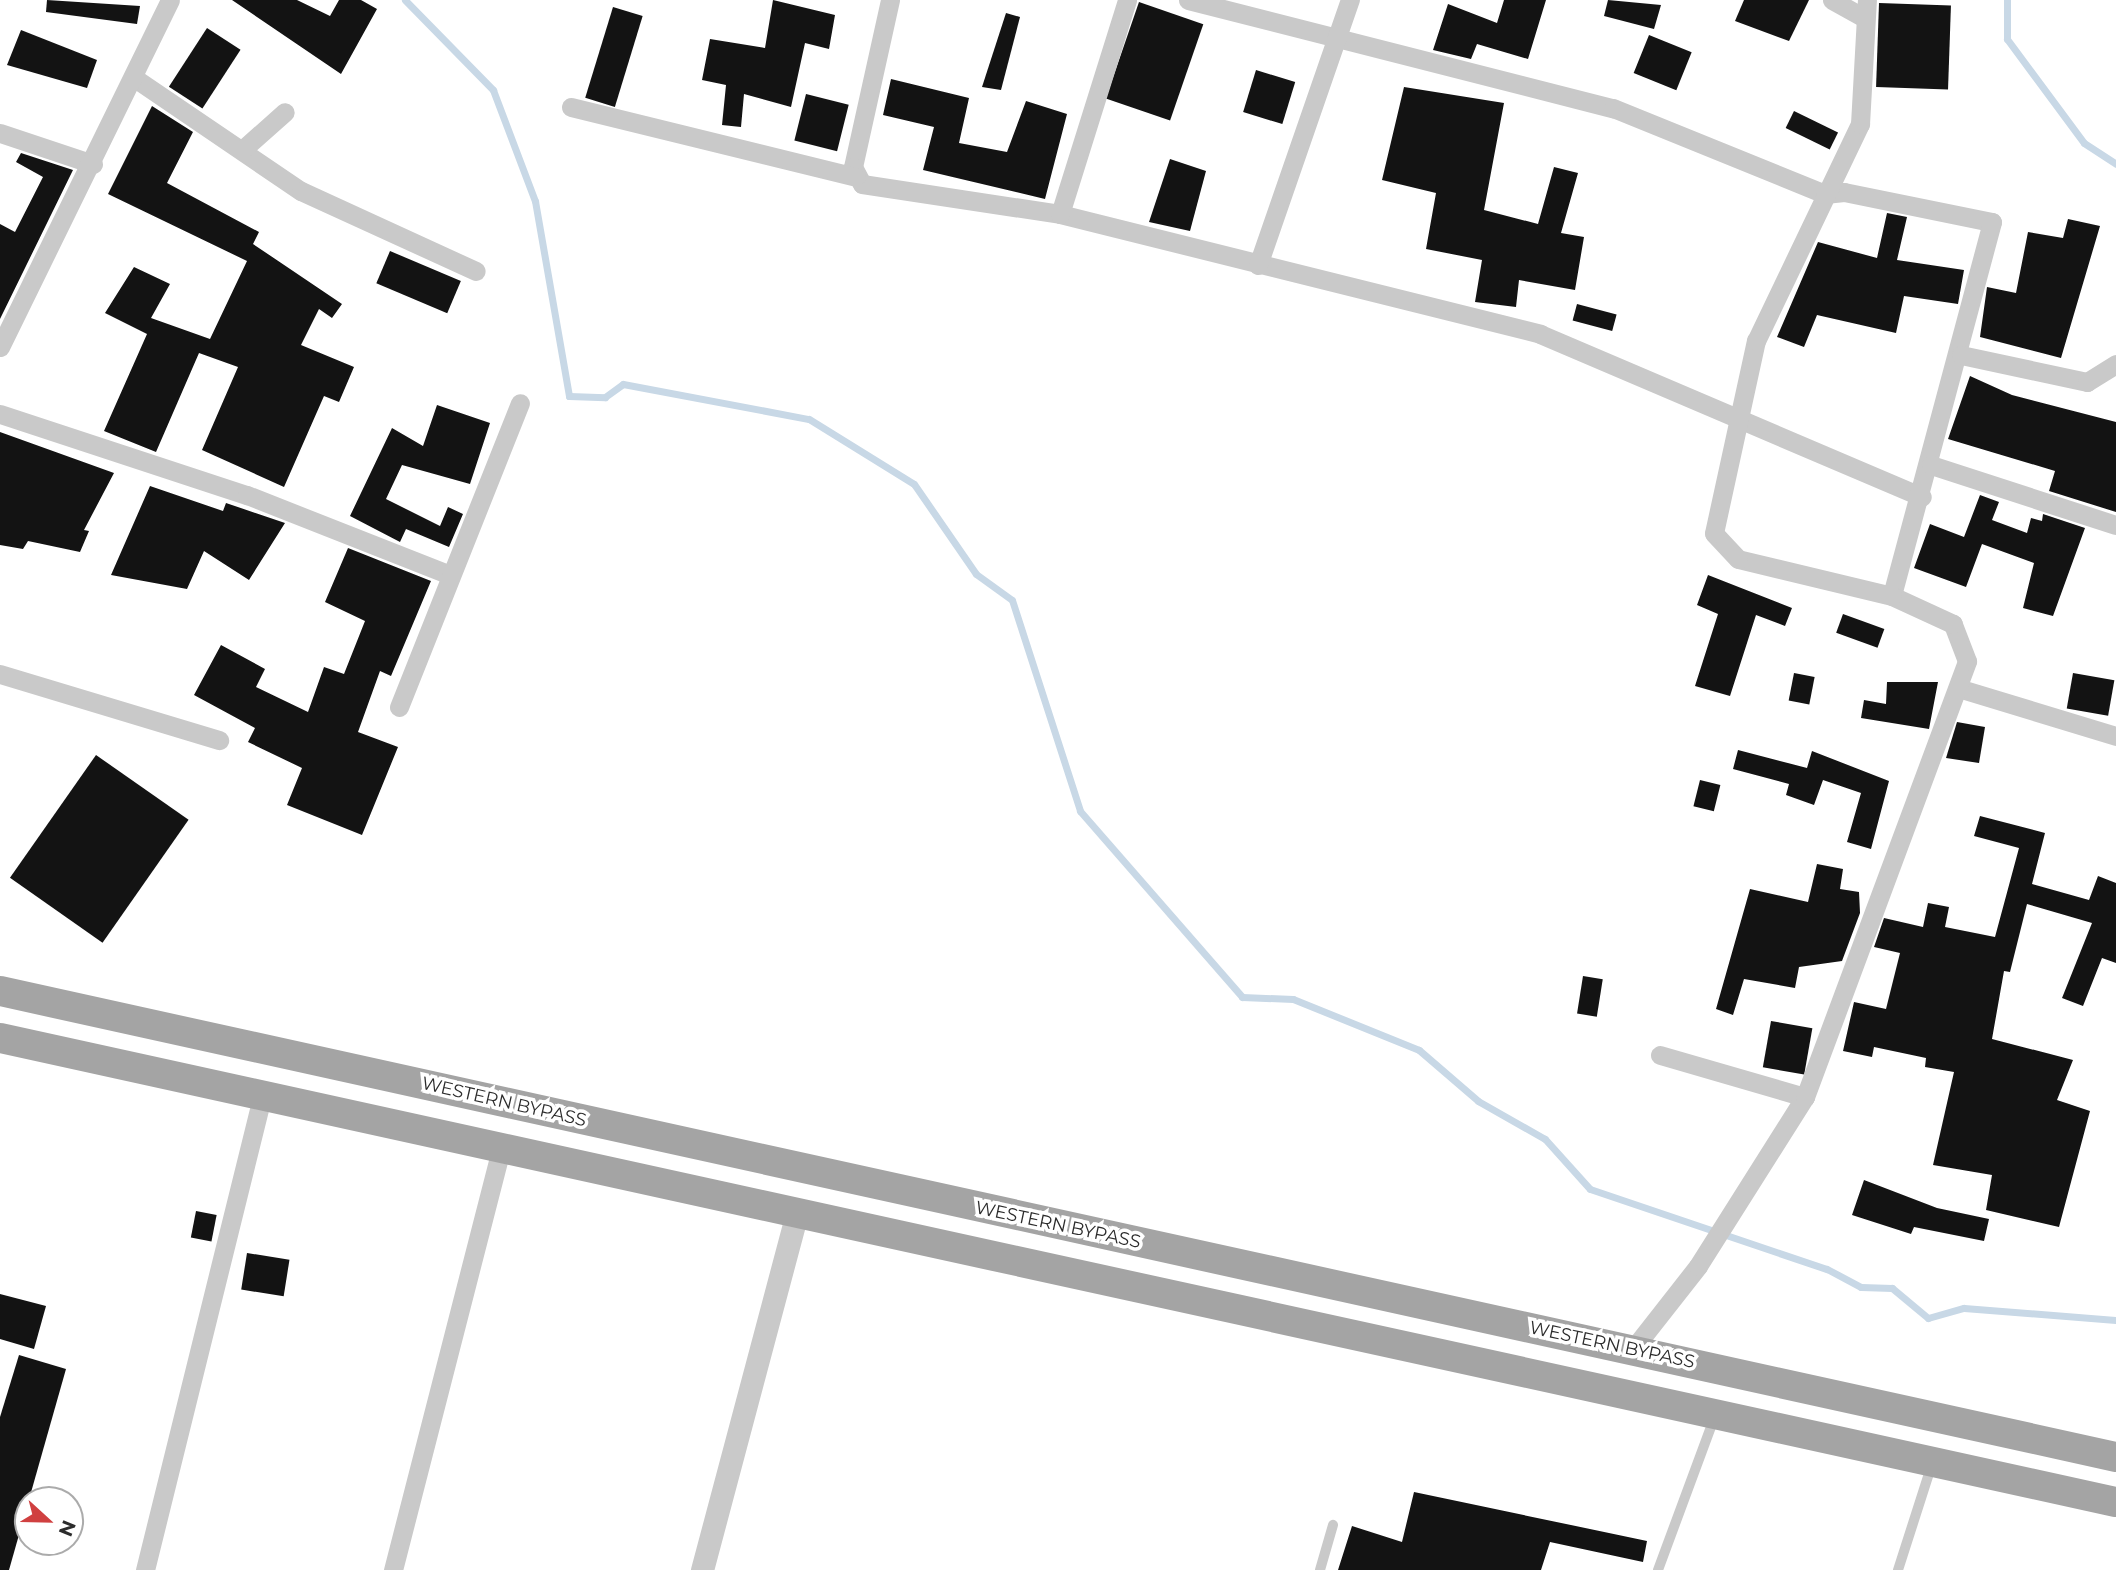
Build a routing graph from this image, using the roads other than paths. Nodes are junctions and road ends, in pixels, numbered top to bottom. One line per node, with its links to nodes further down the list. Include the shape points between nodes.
1 (170, 0): 9 (street)
2 (890, 0): 15 (street, via 853,167)
3 (1188, 0): 8 (street)
4 (1350, 0): 8 (street)
5 (1832, 0): 7 (street)
6 (1122, 1): 17 (street)
7 (1865, 9): 16 (street, via 1860,124)
8 (1335, 36): 16 (street, via 1613,108); 18 (street)
9 (133, 77): 13 (street); 14 (street)
10 (570, 107): 15 (street)
11 (285, 112): 13 (street)
12 (0, 133): 14 (street)
13 (242, 150): 19 (street, via 338,211)
14 (93, 164): 20 (street)
15 (856, 177): 17 (street, via 862,184)
16 (1825, 194): 21 (street, via 1843,192 1992,222); 25 (street, via 1756,341)
17 (1059, 214): 18 (street)
18 (1258, 265): 25 (street, via 1539,334)
19 (476, 271)
20 (0, 347)
21 (1961, 355): 22 (street, via 2087,382); 26 (street)
22 (2116, 364)
23 (520, 403): 29 (street)
24 (0, 414): 29 (street, via 247,495)
25 (1735, 419): 27 (street); 30 (street, via 1715,511 1714,533 1722,546 1738,559)
26 (1931, 465): 27 (street); 28 (street)
27 (1922, 497): 30 (street)
28 (2116, 525)
29 (448, 574): 33 (street, via 449,589)
30 (1892, 596): 32 (street, via 1953,624 1967,661)
31 (0, 674): 35 (street)
32 (1958, 688): 34 (street); 40 (street)
33 (399, 707)
34 (2116, 736)
35 (219, 740)
36 (0, 991): 43 (main road, WESTERN BYPASS)
37 (0, 1038): 39 (main road)
38 (1660, 1055): 40 (street)
39 (262, 1097): 41 (main road); 49 (street)
40 (1805, 1097): 43 (street, via 1698,1266)
41 (501, 1150): 42 (main road); 50 (street)
42 (797, 1212): 44 (main road); 51 (street)
43 (1633, 1349): 45 (main road, WESTERN BYPASS)
44 (1716, 1413): 46 (main road); 53 (lane)
45 (2116, 1457)
46 (1933, 1461): 47 (main road); 54 (lane)
47 (2116, 1502)
48 (1333, 1525): 52 (lane)
49 (145, 1570)
50 (393, 1570)
51 (702, 1570)
52 (1320, 1570)
53 (1658, 1570)
54 (1898, 1570)

